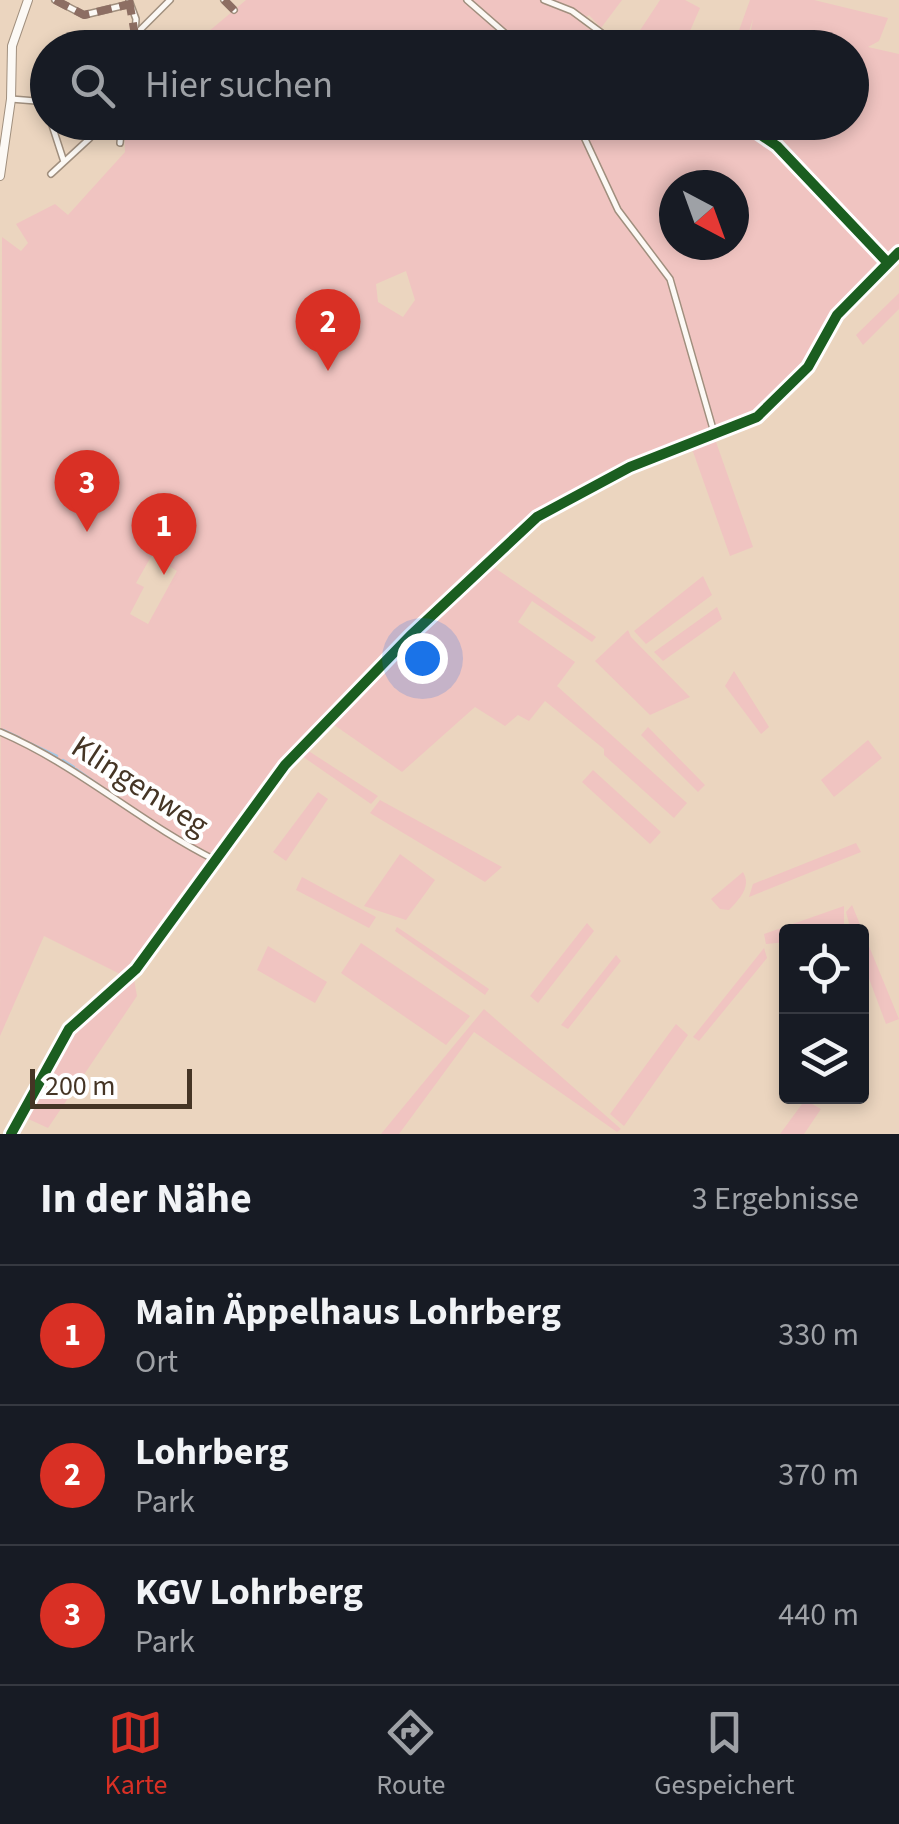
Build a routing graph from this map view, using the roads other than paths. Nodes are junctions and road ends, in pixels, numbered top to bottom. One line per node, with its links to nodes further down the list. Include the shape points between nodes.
1 (28, 0): 15 (main road, via 12,46)
2 (54, 0): 7 (street, via 84,16)
3 (170, 0): 10 (street)
4 (224, 0): 8 (street)
5 (467, 0): 13 (street)
6 (544, 0): 14 (street)
7 (129, 2): 9 (street)
8 (234, 10)
9 (136, 18): 10 (street); 11 (street)
10 (151, 20): 12 (street)
11 (136, 30)
12 (141, 30)
13 (501, 30)
14 (598, 30)
15 (11, 101): 16 (street); 17 (street); 26 (main road)
16 (30, 102)
17 (0, 106)
18 (56, 140): 24 (street)
19 (87, 140): 24 (street)
20 (120, 140): 23 (street)
21 (585, 140): 29 (street, via 618,210 670,279)
22 (768, 140): 28 (street)
23 (120, 143)
24 (64, 162): 25 (street)
25 (50, 174)
26 (0, 176)
27 (899, 252): 28 (street)
28 (888, 263): 29 (street, via 837,315 784,395 757,417)
29 (715, 436): 31 (street, via 604,479 524,528 284,765)
30 (0, 732): 31 (street, Klingenweg, via 60,760 158,832)
31 (215, 860): 32 (street, Klingenweg, via 136,969 69,1029)
32 (11, 1134)

